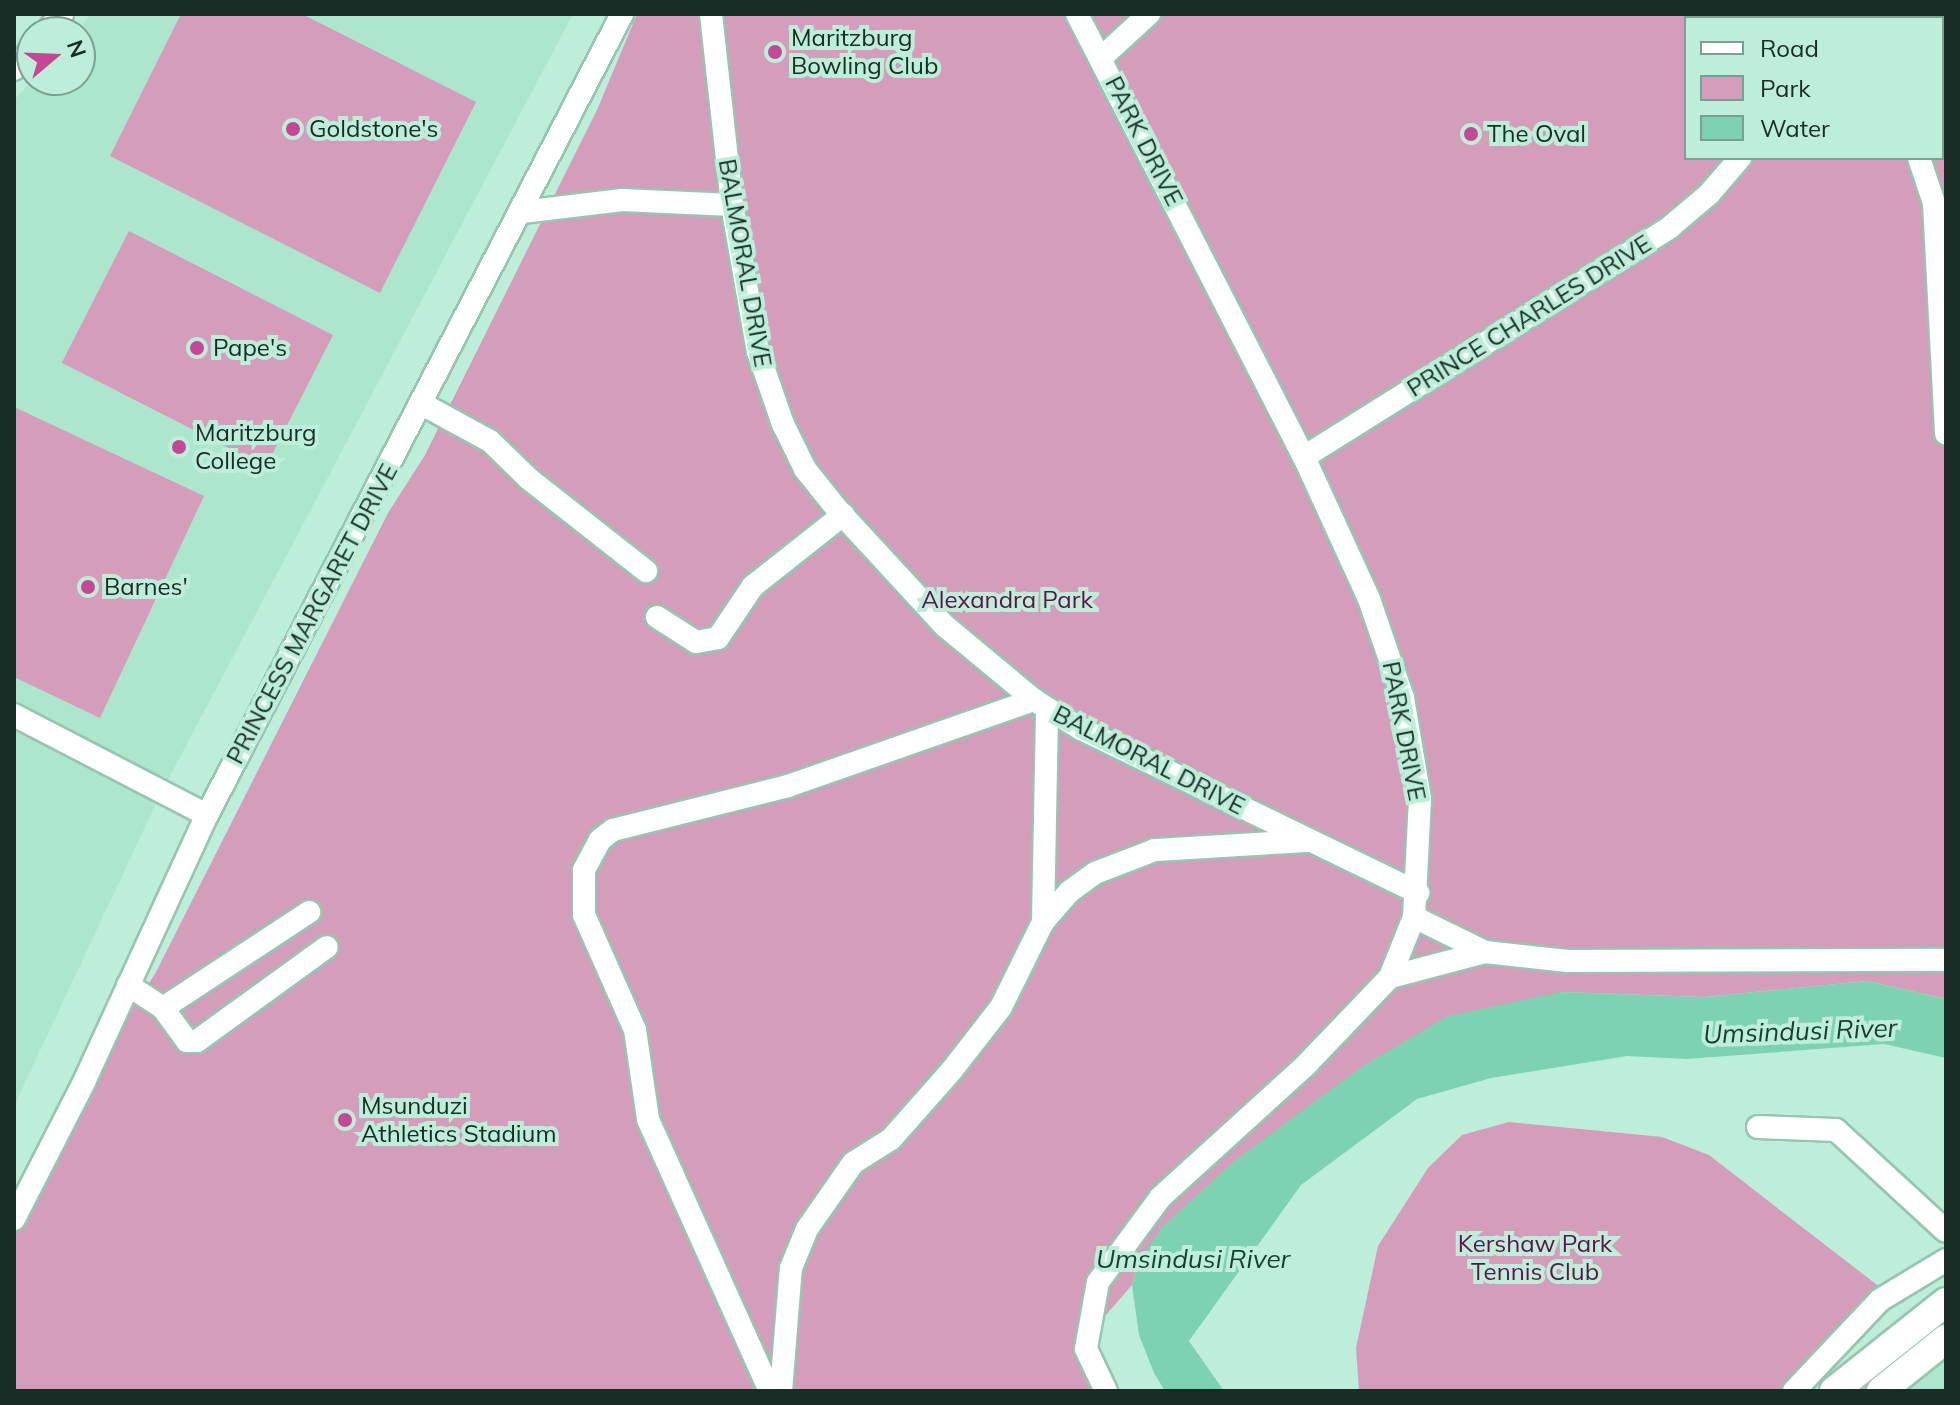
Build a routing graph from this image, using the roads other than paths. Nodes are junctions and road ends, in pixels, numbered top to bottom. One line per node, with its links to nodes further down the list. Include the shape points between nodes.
1 (622, 14): 9 (street, PRINCESS MARGARET DRIVE)
2 (711, 14): 8 (street, BALMORAL DRIVE)
3 (1077, 14): 5 (street, PARK DRIVE)
4 (1149, 14): 5 (street)
5 (1102, 57): 12 (street, PARK DRIVE)
6 (1738, 160): 12 (street, PRINCE CHARLES DRIVE, via 1678,221)
7 (1920, 160): 11 (street, via 1934,203)
8 (732, 205): 9 (street, via 622,200); 13 (street, BALMORAL DRIVE, via 767,384 805,469)
9 (522, 212): 10 (street, PRINCESS MARGARET DRIVE)
10 (422, 404): 14 (street, via 490,441 529,479); 18 (street, PRINCESS MARGARET DRIVE)
11 (1946, 434)
12 (1304, 457): 20 (street, PARK DRIVE, via 1369,599 1403,698 1420,799)
13 (843, 515): 15 (street, via 753,586 718,638 696,642); 16 (street, BALMORAL DRIVE, via 945,626)
14 (646, 571)
15 (657, 617)
16 (1040, 704): 19 (street, BALMORAL DRIVE); 23 (street); 36 (street, via 788,786 613,830 600,840 584,870 584,915 635,1030 648,1119)
17 (14, 715): 18 (street)
18 (207, 815): 28 (street, PRINCESS MARGARET DRIVE)
19 (1313, 841): 20 (street, BALMORAL DRIVE); 23 (street, via 1155,850 1095,873)
20 (1418, 893): 22 (street, PARK DRIVE)
21 (309, 912): 29 (street)
22 (1414, 917): 25 (street); 27 (street, PARK DRIVE)
23 (1043, 922): 37 (street, via 991,1019 907,1124 853,1163 807,1229 791,1268)
24 (327, 947): 29 (street, via 197,1041 187,1041)
25 (1485, 952): 26 (street, via 1568,961); 27 (street)
26 (1946, 960)
27 (1390, 977): 38 (street, PARK DRIVE, via 1306,1065 1160,1198 1107,1269 1088,1321 1086,1349)
28 (128, 985): 29 (street); 31 (street, PRINCESS MARGARET DRIVE)
29 (163, 1008)
30 (1758, 1127): 32 (street, via 1836,1130)
31 (14, 1219)
32 (1946, 1231)
33 (1946, 1260): 39 (street, via 1880,1300)
34 (1946, 1302): 40 (main road)
35 (1946, 1339): 41 (main road)
36 (770, 1391)
37 (781, 1391)
38 (1106, 1391)
39 (1794, 1391)
40 (1834, 1391)
41 (1881, 1391)

